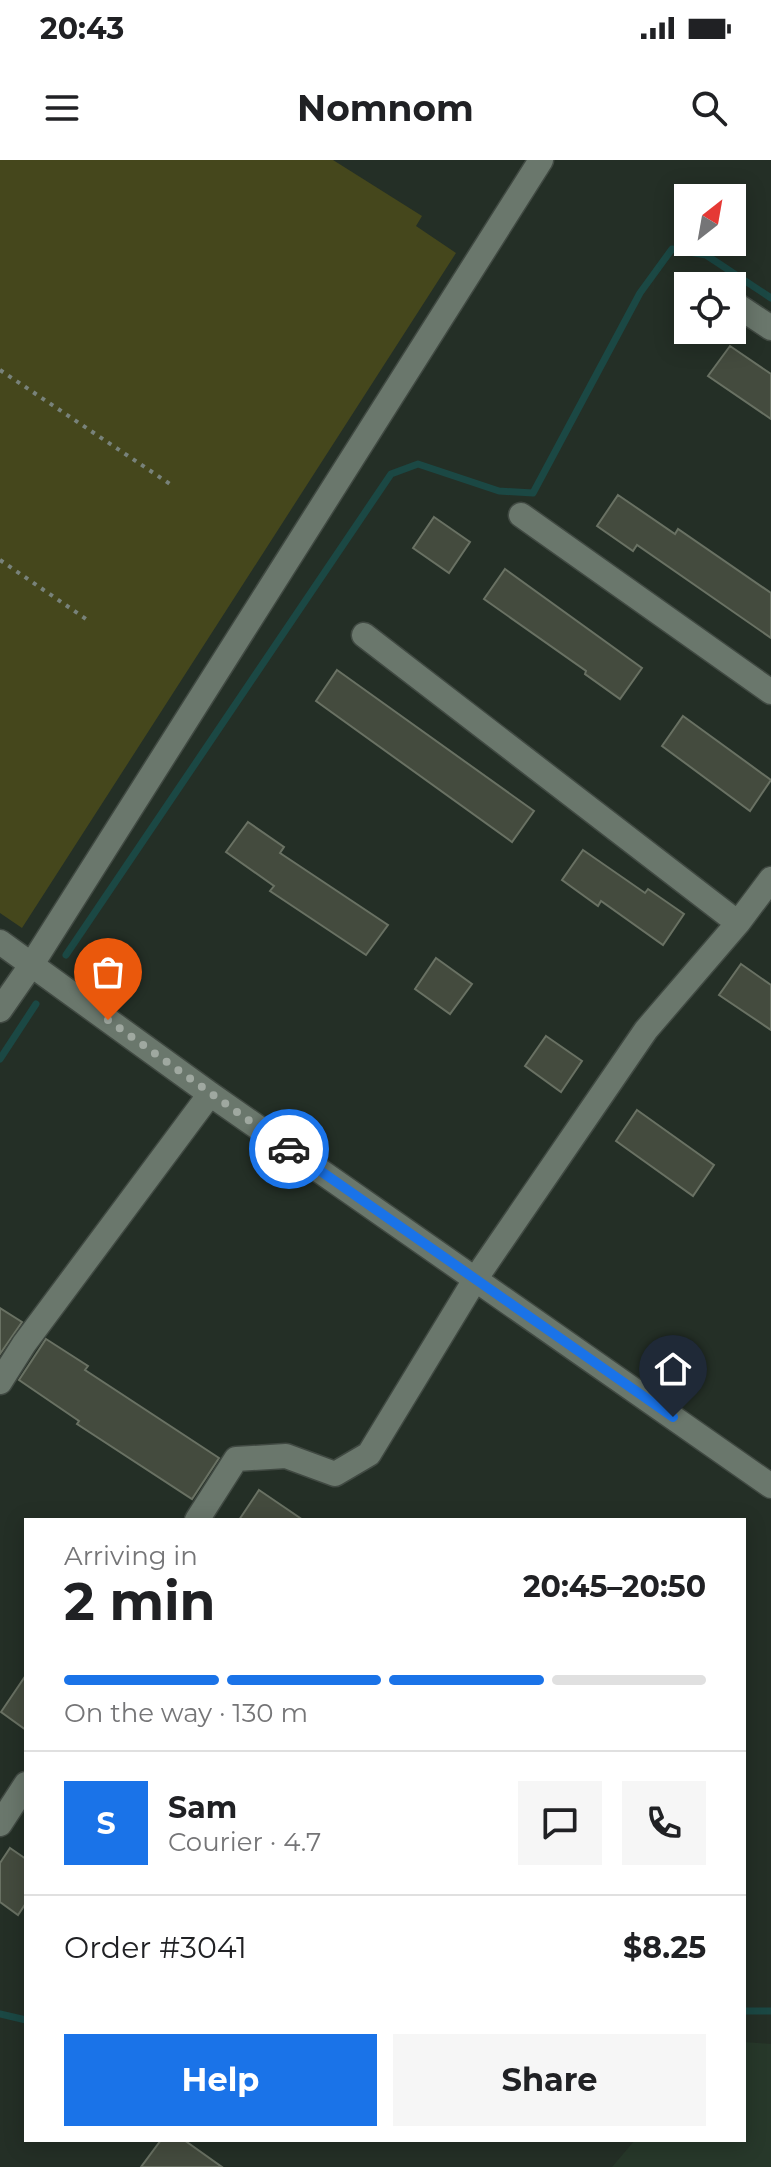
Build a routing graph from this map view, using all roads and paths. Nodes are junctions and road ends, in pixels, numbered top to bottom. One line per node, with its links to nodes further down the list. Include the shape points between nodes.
1 (541, 160): 14 (street)
2 (746, 311): 3 (street)
3 (771, 328)
4 (0, 370): 5 (path)
5 (173, 486)
6 (521, 515): 10 (street)
7 (0, 560): 8 (path)
8 (89, 621)
9 (364, 635): 12 (street)
10 (771, 692)
11 (771, 879): 12 (street)
12 (738, 923): 17 (street, via 646,1030)
13 (0, 942): 14 (street)
14 (32, 964): 15 (street); 16 (street)
15 (0, 1010)
16 (210, 1094): 17 (street); 18 (street)
17 (476, 1278): 19 (street); 20 (street, via 369,1454 335,1474 286,1456 236,1459)
18 (0, 1382)
19 (771, 1486)
20 (198, 1518)
21 (24, 1787): 22 (street)
22 (0, 1824)

